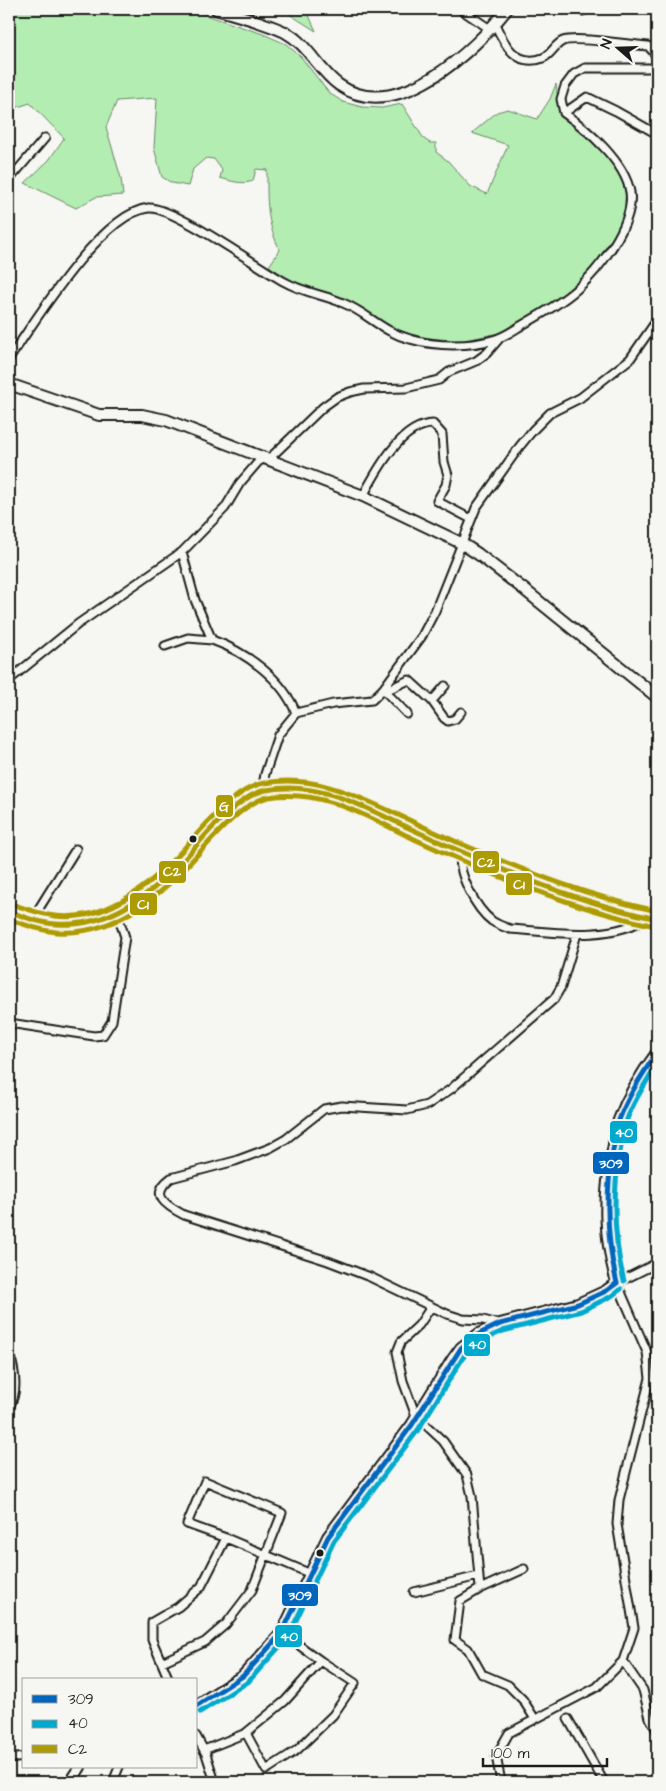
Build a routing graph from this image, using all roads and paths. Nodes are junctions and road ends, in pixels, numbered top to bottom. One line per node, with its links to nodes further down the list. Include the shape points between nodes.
1 (216, 9): 6 (street, via 285,32 296,39 340,86 359,94 382,97 428,80)
2 (460, 9): 6 (street)
3 (508, 9): 6 (street)
4 (569, 9): 5 (street)
5 (588, 9)
6 (493, 27): 7 (street, via 513,55 527,60 544,58 563,41 581,39 648,46 656,56)
7 (656, 68): 8 (street, via 585,68 574,74 565,86 561,99)
8 (564, 113): 9 (street, via 587,97); 13 (street, via 580,124 611,156 625,177 630,193 630,212 617,239 595,271 578,288)
9 (657, 134)
10 (45, 138): 11 (street)
11 (9, 180)
12 (657, 320): 18 (street, via 630,359 580,398 550,413 533,430)
13 (499, 339): 14 (street, via 460,345 398,336 343,302 299,290 206,233 164,210 154,208 139,210 125,217 103,236 62,281); 16 (street, via 487,354 439,380 406,388 364,389 338,397)
14 (9, 359)
15 (9, 384): 16 (street, via 99,415 142,415 166,420)
16 (265, 459): 17 (street); 20 (street, via 254,466 225,508)
17 (362, 496): 18 (street, via 394,448 420,426 433,424 442,434 448,475 437,501); 19 (street)
18 (470, 519): 19 (street)
19 (461, 543): 25 (street, via 422,636); 26 (street)
20 (182, 552): 21 (street); 23 (street, via 78,624)
21 (212, 640): 22 (street, via 188,638); 29 (street, via 256,664 286,693)
22 (165, 646)
23 (9, 680)
24 (445, 686): 27 (street)
25 (384, 690): 27 (street, via 409,680); 29 (street, via 372,700 333,704); 30 (street)
26 (657, 697)
27 (432, 700): 28 (street, via 448,721)
28 (461, 712)
29 (296, 713): 31 (street, via 278,735)
30 (406, 714)
31 (262, 791): 33 (street, via 290,787 339,796); 35 (street, via 213,825 178,866 138,900)
32 (76, 849): 37 (street)
33 (461, 852): 36 (street, via 580,899); 38 (street, via 460,862 470,893 491,920 510,929)
34 (9, 911): 37 (street)
35 (117, 913): 37 (street, via 81,923 54,924); 39 (street, via 125,937 112,1022 103,1035)
36 (653, 918): 38 (street, via 630,927)
37 (34, 920)
38 (577, 934): 43 (street, via 554,999 432,1102 407,1110 342,1106 324,1109 270,1148 171,1178 162,1187 164,1204 184,1214 370,1276)
39 (9, 1023)
40 (657, 1052): 42 (street, via 626,1103 618,1122 609,1165 606,1228)
41 (657, 1263): 42 (street)
42 (617, 1283): 44 (street, via 578,1304); 58 (street, via 647,1352 650,1378 619,1500 617,1524 634,1628)
43 (431, 1308): 44 (street, via 464,1319); 47 (street, via 401,1342 397,1352)
44 (500, 1324): 47 (street, via 461,1348)
45 (9, 1352): 46 (street, via 15,1389)
46 (9, 1408)
47 (416, 1416): 51 (street, via 328,1537); 52 (street, via 443,1441 468,1475)
48 (226, 1538): 49 (street); 49 (street, via 187,1524 205,1481 282,1513); 57 (street, via 201,1587 178,1607 152,1622 152,1640)
49 (266, 1555): 51 (street); 57 (street, via 252,1590 226,1624 205,1642)
50 (524, 1569): 53 (street)
51 (311, 1574): 55 (street)
52 (478, 1576): 53 (street); 54 (street)
53 (480, 1589): 61 (street, via 460,1601 455,1640 468,1649 482,1674 508,1685)
54 (414, 1592)
55 (282, 1633): 56 (street); 60 (street, via 243,1676)
56 (321, 1661): 64 (street, via 285,1701); 64 (street, via 355,1684 319,1729 297,1750 266,1770)
57 (162, 1662): 59 (street)
58 (623, 1662): 61 (street, via 597,1687); 63 (street, via 643,1690)
59 (168, 1678)
60 (198, 1705)
61 (535, 1719): 75 (street, via 509,1733 496,1756)
62 (568, 1719): 76 (street)
63 (657, 1731)
64 (246, 1733): 66 (street)
65 (198, 1740): 66 (street)
66 (205, 1752): 67 (street); 74 (street)
67 (198, 1754)
68 (22, 1757): 69 (street)
69 (9, 1759)
70 (79, 1768): 72 (street)
71 (119, 1768): 73 (street)
72 (70, 1782)
73 (113, 1782)
74 (215, 1782)
75 (501, 1782)
76 (604, 1782)

